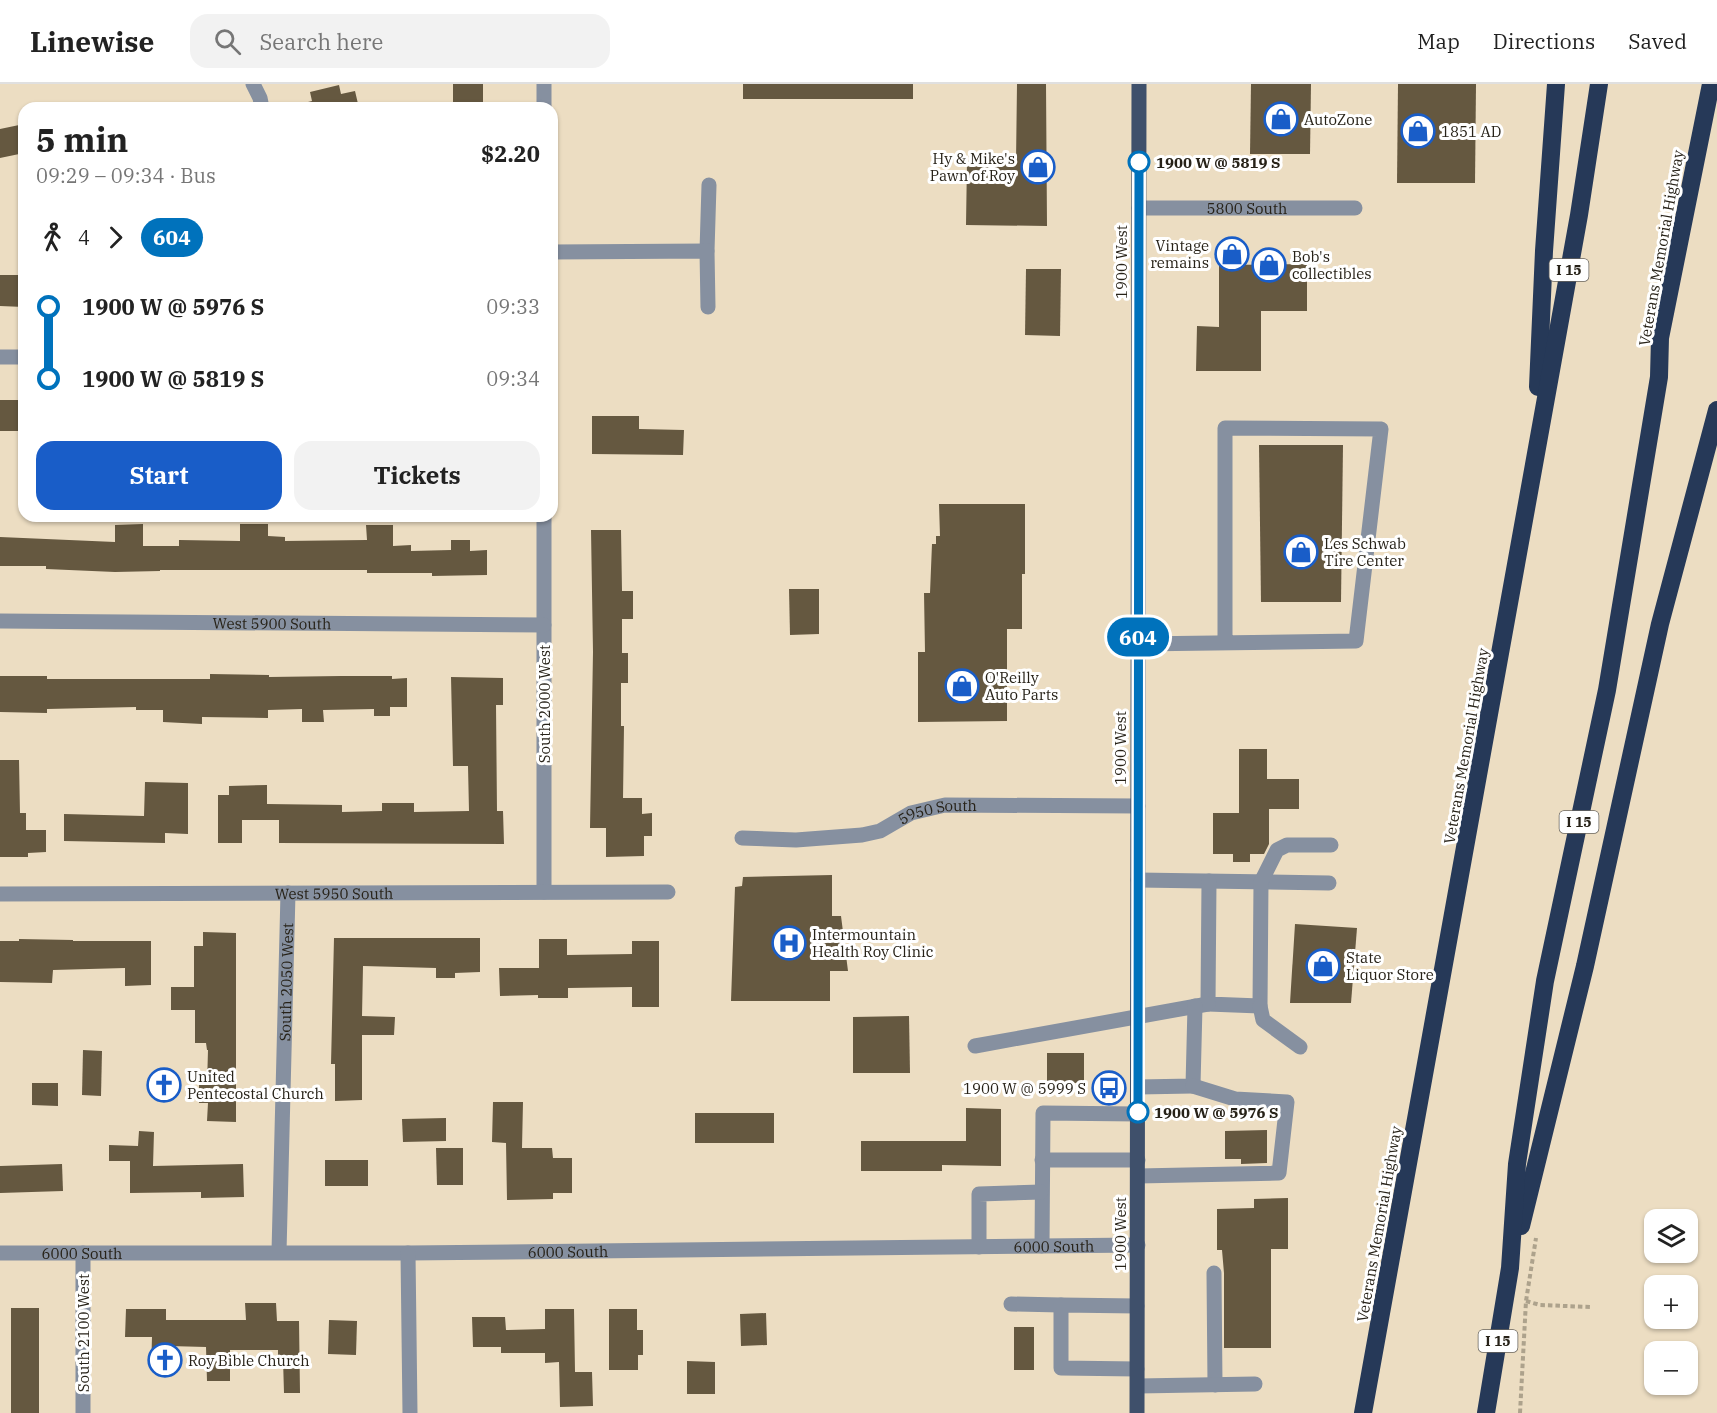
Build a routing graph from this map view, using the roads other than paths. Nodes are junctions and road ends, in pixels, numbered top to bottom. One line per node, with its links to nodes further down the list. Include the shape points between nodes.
1 (253, 84): 7 (street)
2 (544, 84): 8 (street)
3 (1139, 84): 10 (main road, 1900 West)
4 (1556, 84): 18 (highway)
5 (1599, 84): 18 (highway, Veterans Memorial Highway / I 15)
6 (1711, 84): 53 (highway, Veterans Memorial Highway / I 15, via 1660,338 1659,377 1607,690 1545,981 1517,1164)
7 (261, 102)
8 (544, 102)
9 (710, 185): 12 (street)
10 (1139, 208): 11 (street, 5800 South); 23 (main road, 1900 West)
11 (1355, 208)
12 (707, 251): 13 (street); 14 (street)
13 (558, 252)
14 (708, 307)
15 (0, 357): 16 (street)
16 (18, 357)
17 (1717, 410): 53 (highway, via 1660,624 1585,966)
18 (1536, 455): 65 (highway, Veterans Memorial Highway / I 15)
19 (544, 522): 21 (street, South 2000 West)
20 (0, 621): 21 (street, West 5900 South)
21 (544, 624): 31 (street, South 2000 West)
22 (1225, 642): 22 (street, via 1356,641 1381,429 1225,428); 23 (street)
23 (1138, 644): 24 (main road, 1900 West)
24 (1138, 806): 25 (street, 5950 South, via 945,806 910,813 880,831 862,835 796,840); 27 (main road, 1900 West)
25 (742, 838)
26 (1331, 844): 29 (street, via 1287,844 1276,850)
27 (1138, 880): 28 (street); 37 (main road, 1900 West)
28 (1209, 881): 29 (street); 35 (street)
29 (1262, 882): 30 (street); 36 (street)
30 (1329, 883)
31 (544, 892): 32 (street, West 5950 South); 33 (street, West 5950 South)
32 (668, 892)
33 (288, 893): 34 (street, West 5950 South); 49 (street, South 2050 West)
34 (0, 894)
35 (1202, 1005): 36 (street); 37 (street); 40 (street)
36 (1260, 1006): 39 (street, via 1263,1020)
37 (1139, 1018): 38 (street); 41 (main road, 1900 West)
38 (975, 1046)
39 (1300, 1047)
40 (1193, 1086): 41 (street); 44 (street, via 1235,1099 1287,1102 1279,1173)
41 (1138, 1088): 42 (main road, 1900 West)
42 (1138, 1114): 43 (street, via 1042,1113); 44 (main road, 1900 West)
43 (1042, 1160): 44 (street); 45 (street)
44 (1138, 1168): 46 (main road, 1900 West)
45 (1041, 1192): 47 (street, via 979,1194); 48 (street)
46 (1137, 1245): 48 (street, 6000 South); 57 (main road, 1900 West)
47 (979, 1246): 48 (street, 6000 South); 50 (street, 6000 South)
48 (1042, 1246)
49 (279, 1252): 50 (street, 6000 South); 52 (street, 6000 South)
50 (408, 1252): 63 (street)
51 (0, 1253): 52 (street, 6000 South)
52 (83, 1253): 62 (street, South 2100 West)
53 (1510, 1268): 66 (highway, Veterans Memorial Highway / I 15)
54 (1214, 1273): 60 (street)
55 (1011, 1304): 56 (street)
56 (1061, 1305): 57 (street); 58 (street, via 1061,1368)
57 (1137, 1306): 58 (main road, 1900 West)
58 (1137, 1368): 61 (main road, 1900 West)
59 (1255, 1384): 60 (street)
60 (1215, 1385): 61 (street)
61 (1137, 1386): 64 (main road, 1900 West)
62 (83, 1413)
63 (410, 1413)
64 (1137, 1413)
65 (1363, 1413)
66 (1486, 1413)

